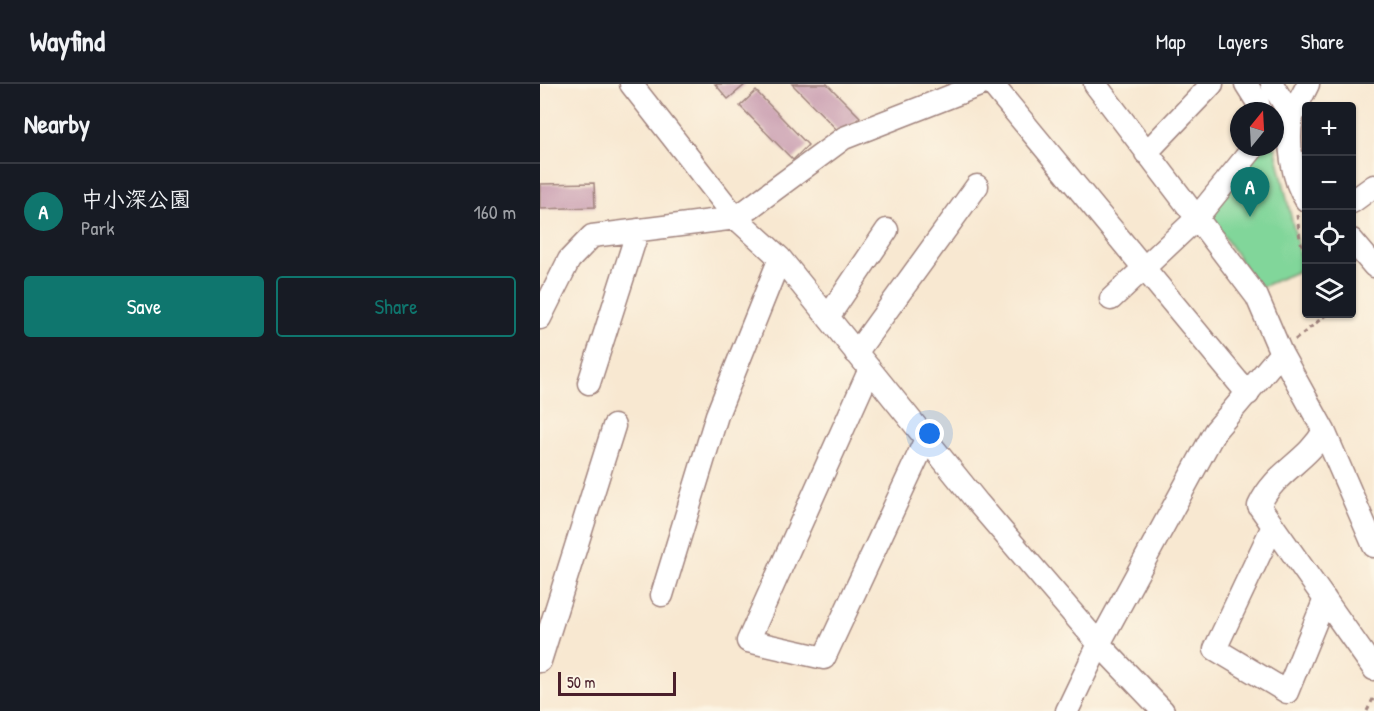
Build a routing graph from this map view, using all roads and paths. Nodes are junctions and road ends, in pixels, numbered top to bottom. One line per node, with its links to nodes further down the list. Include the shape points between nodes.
1 (631, 84): 17 (street)
2 (1095, 84): 10 (street)
3 (1212, 84): 10 (street)
4 (1246, 84): 8 (street)
5 (1272, 84): 9 (street)
6 (1308, 84): 9 (street)
7 (980, 85): 17 (street, via 844,138); 25 (street)
8 (1257, 102)
9 (1292, 117): 14 (street, via 1290,143)
10 (1146, 153): 18 (street)
11 (1247, 156): 18 (street)
12 (977, 186): 31 (street)
13 (1374, 186): 15 (street)
14 (1302, 187)
15 (1356, 199)
16 (1302, 202): 21 (path, via 1296,210)
17 (736, 218): 19 (street); 23 (street)
18 (1196, 220): 25 (street); 30 (street, via 1257,297)
19 (638, 230): 27 (street, via 591,236 569,260); 32 (street)
20 (886, 230): 28 (street)
21 (1302, 245)
22 (1356, 245): 24 (street)
23 (780, 258): 28 (street); 39 (street, via 717,415)
24 (1374, 266)
25 (1144, 268): 26 (street); 33 (street)
26 (1111, 299)
27 (540, 318)
28 (828, 318): 31 (street)
29 (1323, 318): 30 (path)
30 (1288, 346): 33 (street); 35 (street)
31 (863, 361): 36 (street); 36 (street, via 748,641 824,658)
32 (589, 383)
33 (1248, 394): 41 (street, via 1215,431)
34 (614, 426): 42 (street)
35 (1324, 431): 37 (street, via 1314,448 1268,486 1259,506); 38 (street)
36 (926, 439): 41 (street)
37 (1273, 526): 40 (street); 40 (street, via 1215,649 1287,692)
38 (1374, 546)
39 (662, 595)
40 (1325, 599): 43 (street)
41 (1099, 644): 45 (street); 46 (street)
42 (540, 661)
43 (1374, 669)
44 (1374, 697): 47 (path)
45 (1067, 711)
46 (1163, 711)
47 (1367, 711)

